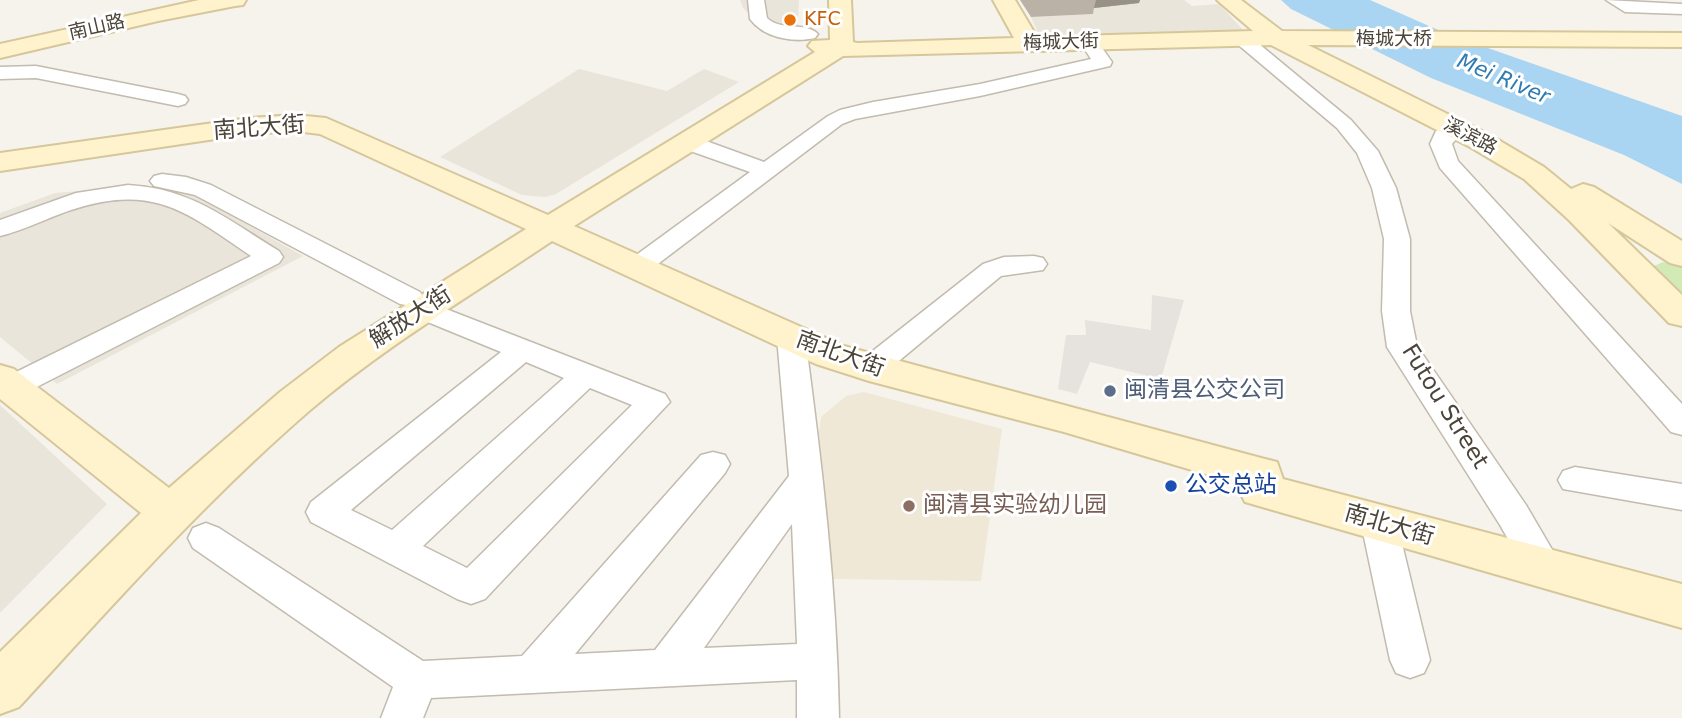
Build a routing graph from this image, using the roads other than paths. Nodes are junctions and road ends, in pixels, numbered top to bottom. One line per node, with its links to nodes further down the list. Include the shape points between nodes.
1 (235, 0): 15 (main road, 南山路, via 158,13)
2 (756, 0): 13 (street, via 755,14 776,33)
3 (823, 0): 13 (main road)
4 (840, 0): 13 (main road, via 842,41)
5 (1004, 0): 14 (main road)
6 (1228, 0): 10 (main road, 溪滨路)
7 (1614, 0): 8 (street, via 1625,7)
8 (1668, 6)
9 (1241, 38): 10 (main road, 梅城大街); 12 (main road, 梅城大街); 44 (street, Futou Street, via 1343,124 1367,151 1384,188 1397,239 1396,312 1402,347)
10 (1289, 39): 11 (main road, 梅城大桥); 18 (main road, 溪滨路)
11 (1682, 40)
12 (1089, 42): 14 (main road, 梅城大街); 21 (street, via 1102,62 849,114)
13 (822, 43): 14 (main road, 梅城大街); 19 (main road, 解放大街); 23 (main road, 解放大街)
14 (1029, 44)
15 (0, 51)
16 (0, 73): 17 (street, via 36,72)
17 (178, 100)
18 (1467, 135): 25 (main road, via 1565,181); 29 (main road, 溪滨路, via 1534,173 1563,197); 35 (street, via 1444,136 1441,144 1448,163)
19 (687, 142): 21 (street); 23 (main road, 解放大街)
20 (0, 162): 23 (main road, 南北大街, via 249,126 311,124 338,131)
21 (766, 170): 27 (street)
22 (121, 183): 28 (street, via 158,180 203,190)
23 (544, 224): 27 (main road, 南北大街); 28 (main road, 解放大街)
24 (0, 229): 34 (street, via 86,198 159,195 183,203 270,257)
25 (1682, 256)
26 (1034, 264): 32 (street, via 992,270)
27 (637, 267): 30 (main road, 南北大街)
28 (416, 304): 31 (street); 40 (main road, 解放大街, via 274,395); 52 (main road, 解放大街, via 251,439 123,560)
29 (1682, 315)
30 (791, 337): 32 (main road, 南北大街); 37 (street)
31 (522, 350): 33 (street); 43 (street, via 324,512)
32 (871, 368): 41 (main road, 南北大街, via 1261,474 1261,490)
33 (586, 376): 43 (street); 43 (street, via 654,402 471,588)
34 (7, 392): 40 (main road)
35 (1682, 424)
36 (713, 464): 50 (street)
37 (805, 480): 48 (street); 49 (street)
38 (1575, 480): 39 (street)
39 (1682, 497)
40 (153, 499): 46 (main road, 解放大街)
41 (1379, 523): 44 (main road, 南北大街); 47 (street)
42 (206, 538): 51 (street)
43 (396, 548)
44 (1545, 570): 45 (main road, 南北大街)
45 (1682, 606)
46 (0, 657)
47 (1410, 660)
48 (819, 661): 49 (street); 54 (street)
49 (665, 669): 50 (street)
50 (531, 675): 51 (street)
51 (417, 680): 53 (street)
52 (0, 689)
53 (402, 718)
54 (818, 718)

